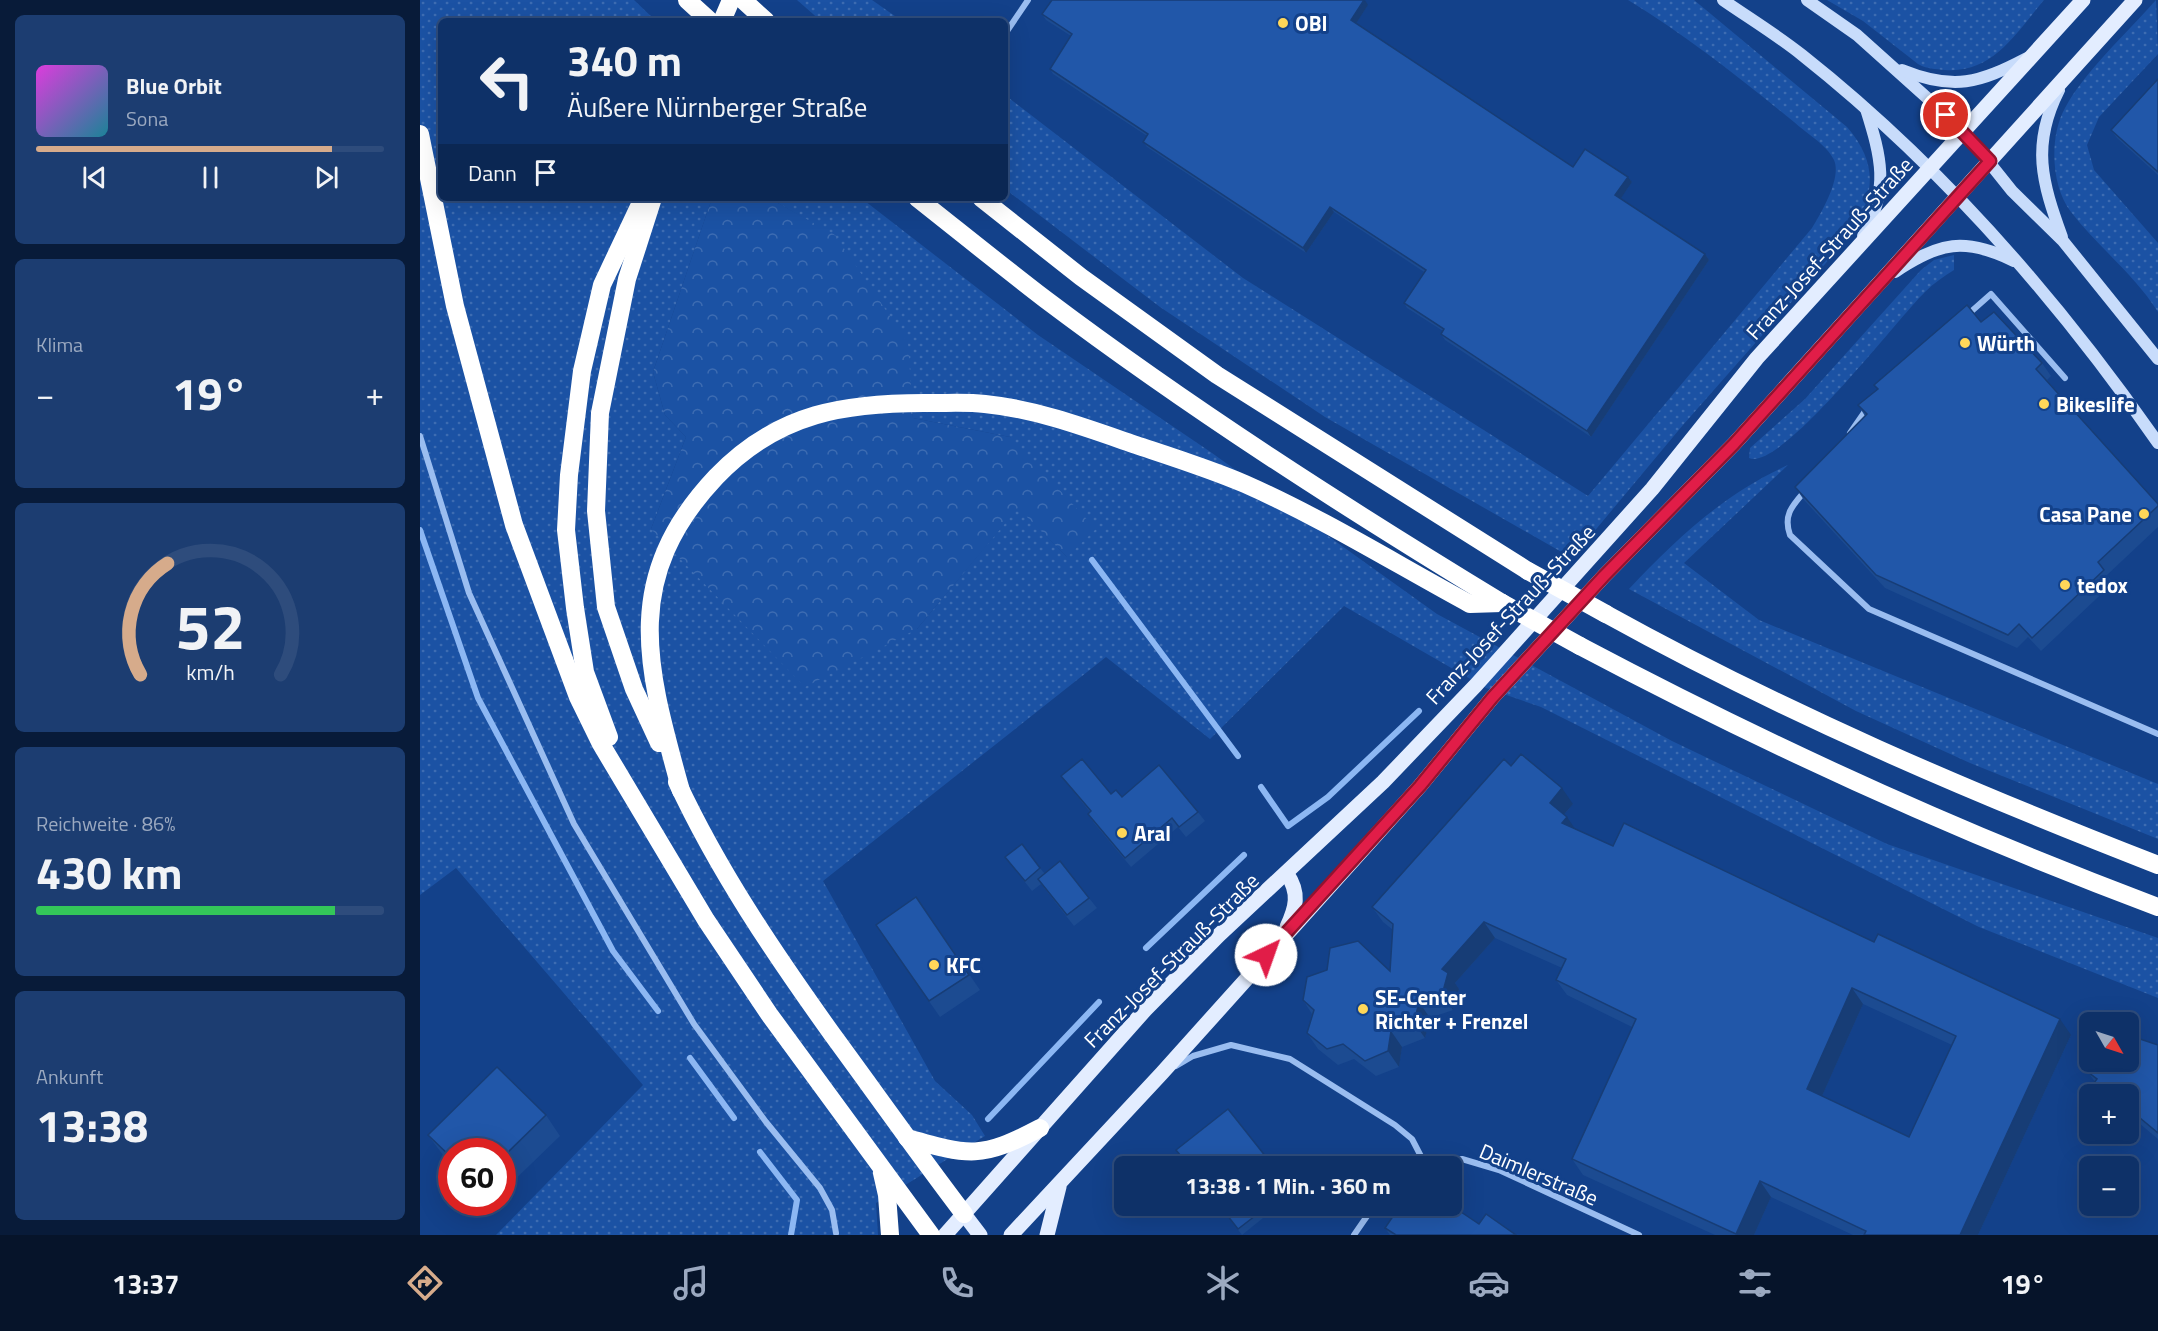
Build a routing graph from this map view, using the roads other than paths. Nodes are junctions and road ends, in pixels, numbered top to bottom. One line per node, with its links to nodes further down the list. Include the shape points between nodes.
1 (687, 0): 9 (highway)
2 (731, 0): 10 (highway)
3 (743, 0): 11 (highway)
4 (1028, 0): 12 (street)
5 (1723, 0): 16 (main road, via 1800,54)
6 (1807, 0): 14 (main road)
7 (2083, 0): 13 (main road, Franz-Josef-Strauß-Straße)
8 (2135, 0): 15 (main road, Franz-Josef-Strauß-Straße)
9 (707, 18)
10 (723, 18)
11 (763, 18)
12 (1008, 30)
13 (2034, 54): 14 (main road, via 1974,81 1930,81); 17 (main road, Franz-Josef-Strauß-Straße)
14 (1895, 68): 17 (main road)
15 (2064, 79): 19 (main road, Franz-Josef-Strauß-Straße); 26 (main road, via 2045,125 2041,156 2048,200)
16 (1865, 108): 20 (main road); 27 (main road, via 1878,147 1882,176 1876,207)
17 (1964, 131): 19 (main road); 20 (main road, Franz-Josef-Strauß-Straße)
18 (420, 134): 41 (highway, via 454,306 514,525 578,697)
19 (1990, 161): 21 (main road, Franz-Josef-Strauß-Straße); 26 (main road, via 2012,190)
20 (1930, 167): 21 (main road); 27 (main road, Franz-Josef-Strauß-Straße)
21 (1959, 196): 28 (main road); 29 (main road, Franz-Josef-Strauß-Straße)
22 (642, 201): 41 (highway, via 603,285 582,371 566,530 585,672)
23 (652, 201): 40 (highway, via 627,279 600,413 596,510 606,607 634,689)
24 (921, 201): 38 (highway, via 1046,299 1229,429)
25 (985, 201): 42 (highway, bridge, via 1081,277 1217,375 1528,571 1682,657 1832,728)
26 (2063, 241): 31 (main road)
27 (1854, 251): 43 (main road, Franz-Josef-Strauß-Straße, via 1757,358 1652,489 1583,567 1383,782)
28 (2020, 264): 29 (main road, via 1991,249 1947,245 1921,254); 36 (main road, via 2114,379)
29 (1885, 279): 45 (main road, Franz-Josef-Strauß-Straße, via 1492,698 1420,786)
30 (1956, 325): 32 (street, via 1991,294)
31 (2158, 359)
32 (2065, 378)
33 (1870, 404): 35 (street)
34 (420, 436): 55 (street, via 469,593 574,824 694,1024 820,1188 832,1210)
35 (1844, 442)
36 (2158, 443)
37 (1811, 485): 39 (street, via 1790,508 1786,522 1790,535 1869,609)
38 (1502, 603): 40 (highway, via 1470,604 1245,485 1071,422 986,404 886,403 822,412 776,430 732,460 694,501 667,546 651,601 649,654 655,697); 44 (highway, bridge, via 1666,692 1779,746 1969,831)
39 (2158, 734)
40 (681, 791): 48 (highway, via 748,914)
41 (631, 792): 51 (highway, via 743,977)
42 (2158, 865)
43 (1287, 874): 45 (main road, via 1297,895); 47 (main road, Franz-Josef-Strauß-Straße, via 1145,1010)
44 (2158, 907)
45 (1281, 938): 46 (main road, Franz-Josef-Strauß-Straße)
46 (1162, 1074): 49 (street, via 1193,1056 1231,1045 1290,1059 1395,1125 1413,1139); 52 (main road, Franz-Josef-Strauß-Straße)
47 (1040, 1128): 48 (highway, via 1004,1147 968,1153); 53 (main road, Franz-Josef-Strauß-Straße)
48 (907, 1138): 53 (highway)
49 (1420, 1156)
50 (1462, 1159): 63 (street, Daimlerstraße, via 1498,1170)
51 (880, 1166): 56 (highway); 57 (highway)
52 (1059, 1184): 60 (main road, Franz-Josef-Strauß-Straße); 61 (main road)
53 (964, 1214): 58 (main road, Franz-Josef-Strauß-Straße); 59 (main road)
54 (1367, 1216): 62 (street)
55 (836, 1233)
56 (890, 1235)
57 (931, 1235)
58 (945, 1235)
59 (980, 1235)
60 (1011, 1235)
61 (1047, 1235)
62 (1354, 1235)
63 (1639, 1235)

